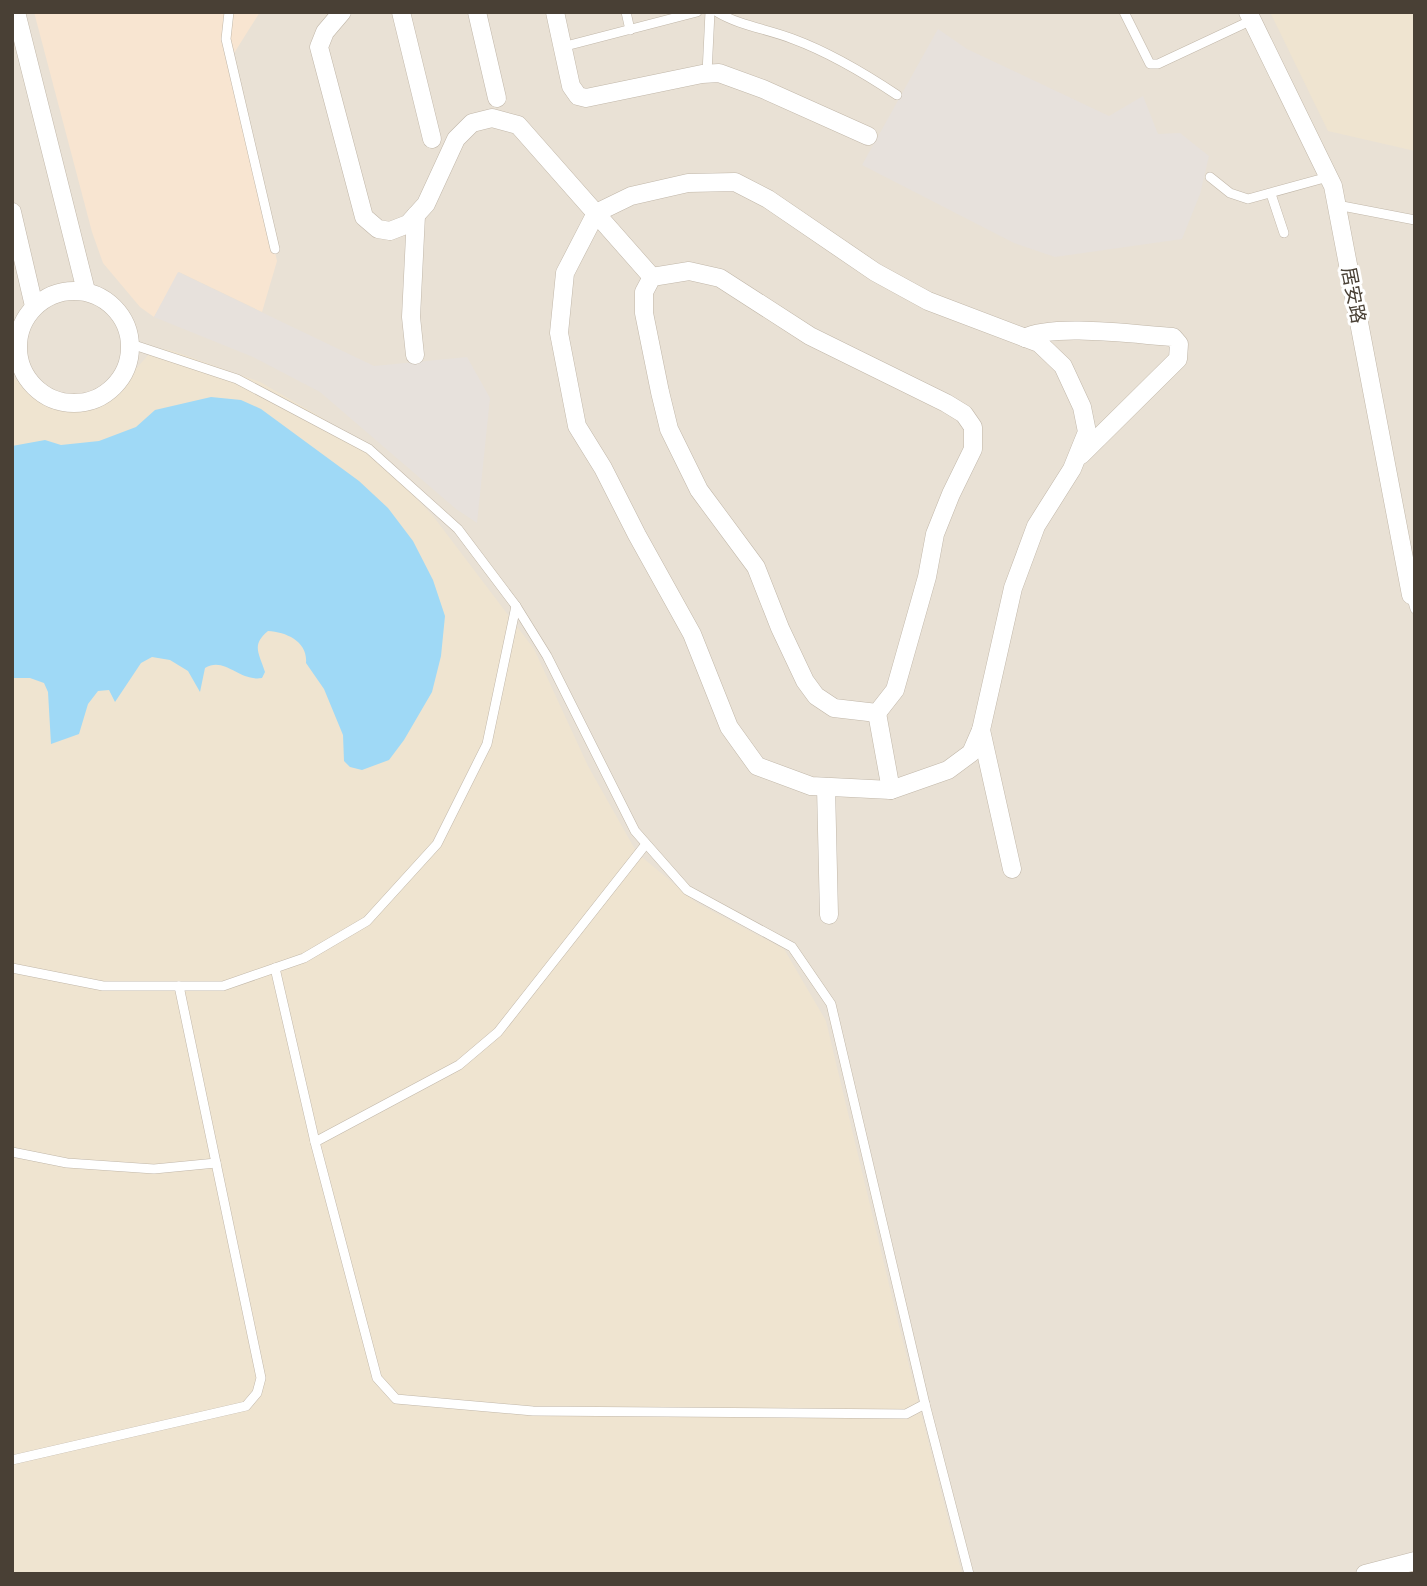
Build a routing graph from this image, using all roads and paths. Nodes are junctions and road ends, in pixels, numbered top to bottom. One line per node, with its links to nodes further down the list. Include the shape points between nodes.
1 (16, 12): 31 (street)
2 (229, 12): 29 (lane, via 226,39)
3 (342, 12): 26 (street, via 319,47 364,217 378,229 390,231)
4 (401, 12): 19 (street)
5 (477, 12): 17 (street)
6 (555, 12): 14 (street)
7 (626, 12): 13 (lane)
8 (697, 12): 13 (lane)
9 (710, 12): 15 (lane)
10 (717, 12): 16 (lane, via 851,64)
11 (1125, 12): 12 (lane, via 1150,64)
12 (1250, 16): 21 (street, 居安路)
13 (630, 30): 14 (lane)
14 (562, 47): 15 (street, via 571,86 578,96)
15 (707, 73): 18 (street, via 764,89)
16 (897, 95)
17 (497, 98)
18 (868, 136)
19 (432, 139)
20 (1210, 177): 22 (lane, via 1230,193 1248,199)
21 (1328, 177): 22 (lane); 23 (street, 居安路)
22 (1271, 194): 28 (lane)
23 (1336, 205): 27 (lane); 38 (street, 居安路)
24 (12, 212): 32 (street)
25 (596, 214): 26 (street, via 518,125 492,118 472,123 456,139 426,204); 30 (street); 33 (street, via 631,196 688,183 735,182 917,295); 42 (street, via 565,273 560,321 577,426 692,634 729,727 757,766)
26 (416, 215): 35 (street, via 411,317)
27 (1415, 220)
28 (1284, 233)
29 (275, 248)
30 (652, 277): 40 (street, via 644,292 644,313 660,392 669,429 699,491 756,567 780,628 816,696 835,708); 40 (street, via 689,271 720,278 810,336 946,403 964,414 973,427 973,449 935,534 895,690)
31 (86, 291): 32 (street, via 66,290); 34 (street, via 116,309 127,325)
32 (34, 306): 36 (street, via 19,335)
33 (1025, 338): 37 (street, via 1039,343 1063,366 1082,407 1087,432); 37 (street, via 1057,330 1173,338 1179,344 1178,359)
34 (131, 345): 36 (street, via 128,366 118,383 89,402 67,404 48,397 33,386); 39 (lane, via 237,379 369,449 458,529)
35 (415, 355)
36 (16, 358)
37 (1076, 460): 41 (street, via 1036,526 1013,588)
38 (1413, 602)
39 (516, 606): 44 (lane); 48 (lane, via 487,744 437,844 367,921 304,958)
40 (877, 713): 43 (street)
41 (981, 730): 43 (street, via 971,752 948,770); 45 (street)
42 (826, 787): 43 (street); 46 (street)
43 (891, 790)
44 (646, 844): 50 (lane, via 498,1032 459,1065); 53 (lane, via 687,890 792,947 831,1004)
45 (1012, 869)
46 (830, 915)
47 (12, 968): 49 (lane, via 103,986)
48 (275, 968): 49 (lane, via 223,986); 50 (lane)
49 (179, 986): 52 (lane)
50 (316, 1142): 53 (lane, via 377,1378 396,1399 547,1412 906,1414)
51 (12, 1152): 52 (lane, via 67,1163 153,1169)
52 (216, 1163): 54 (lane, via 261,1378 257,1394 246,1406)
53 (925, 1404): 56 (lane)
54 (12, 1460)
55 (1415, 1561): 57 (street)
56 (969, 1574)
57 (1365, 1574)

